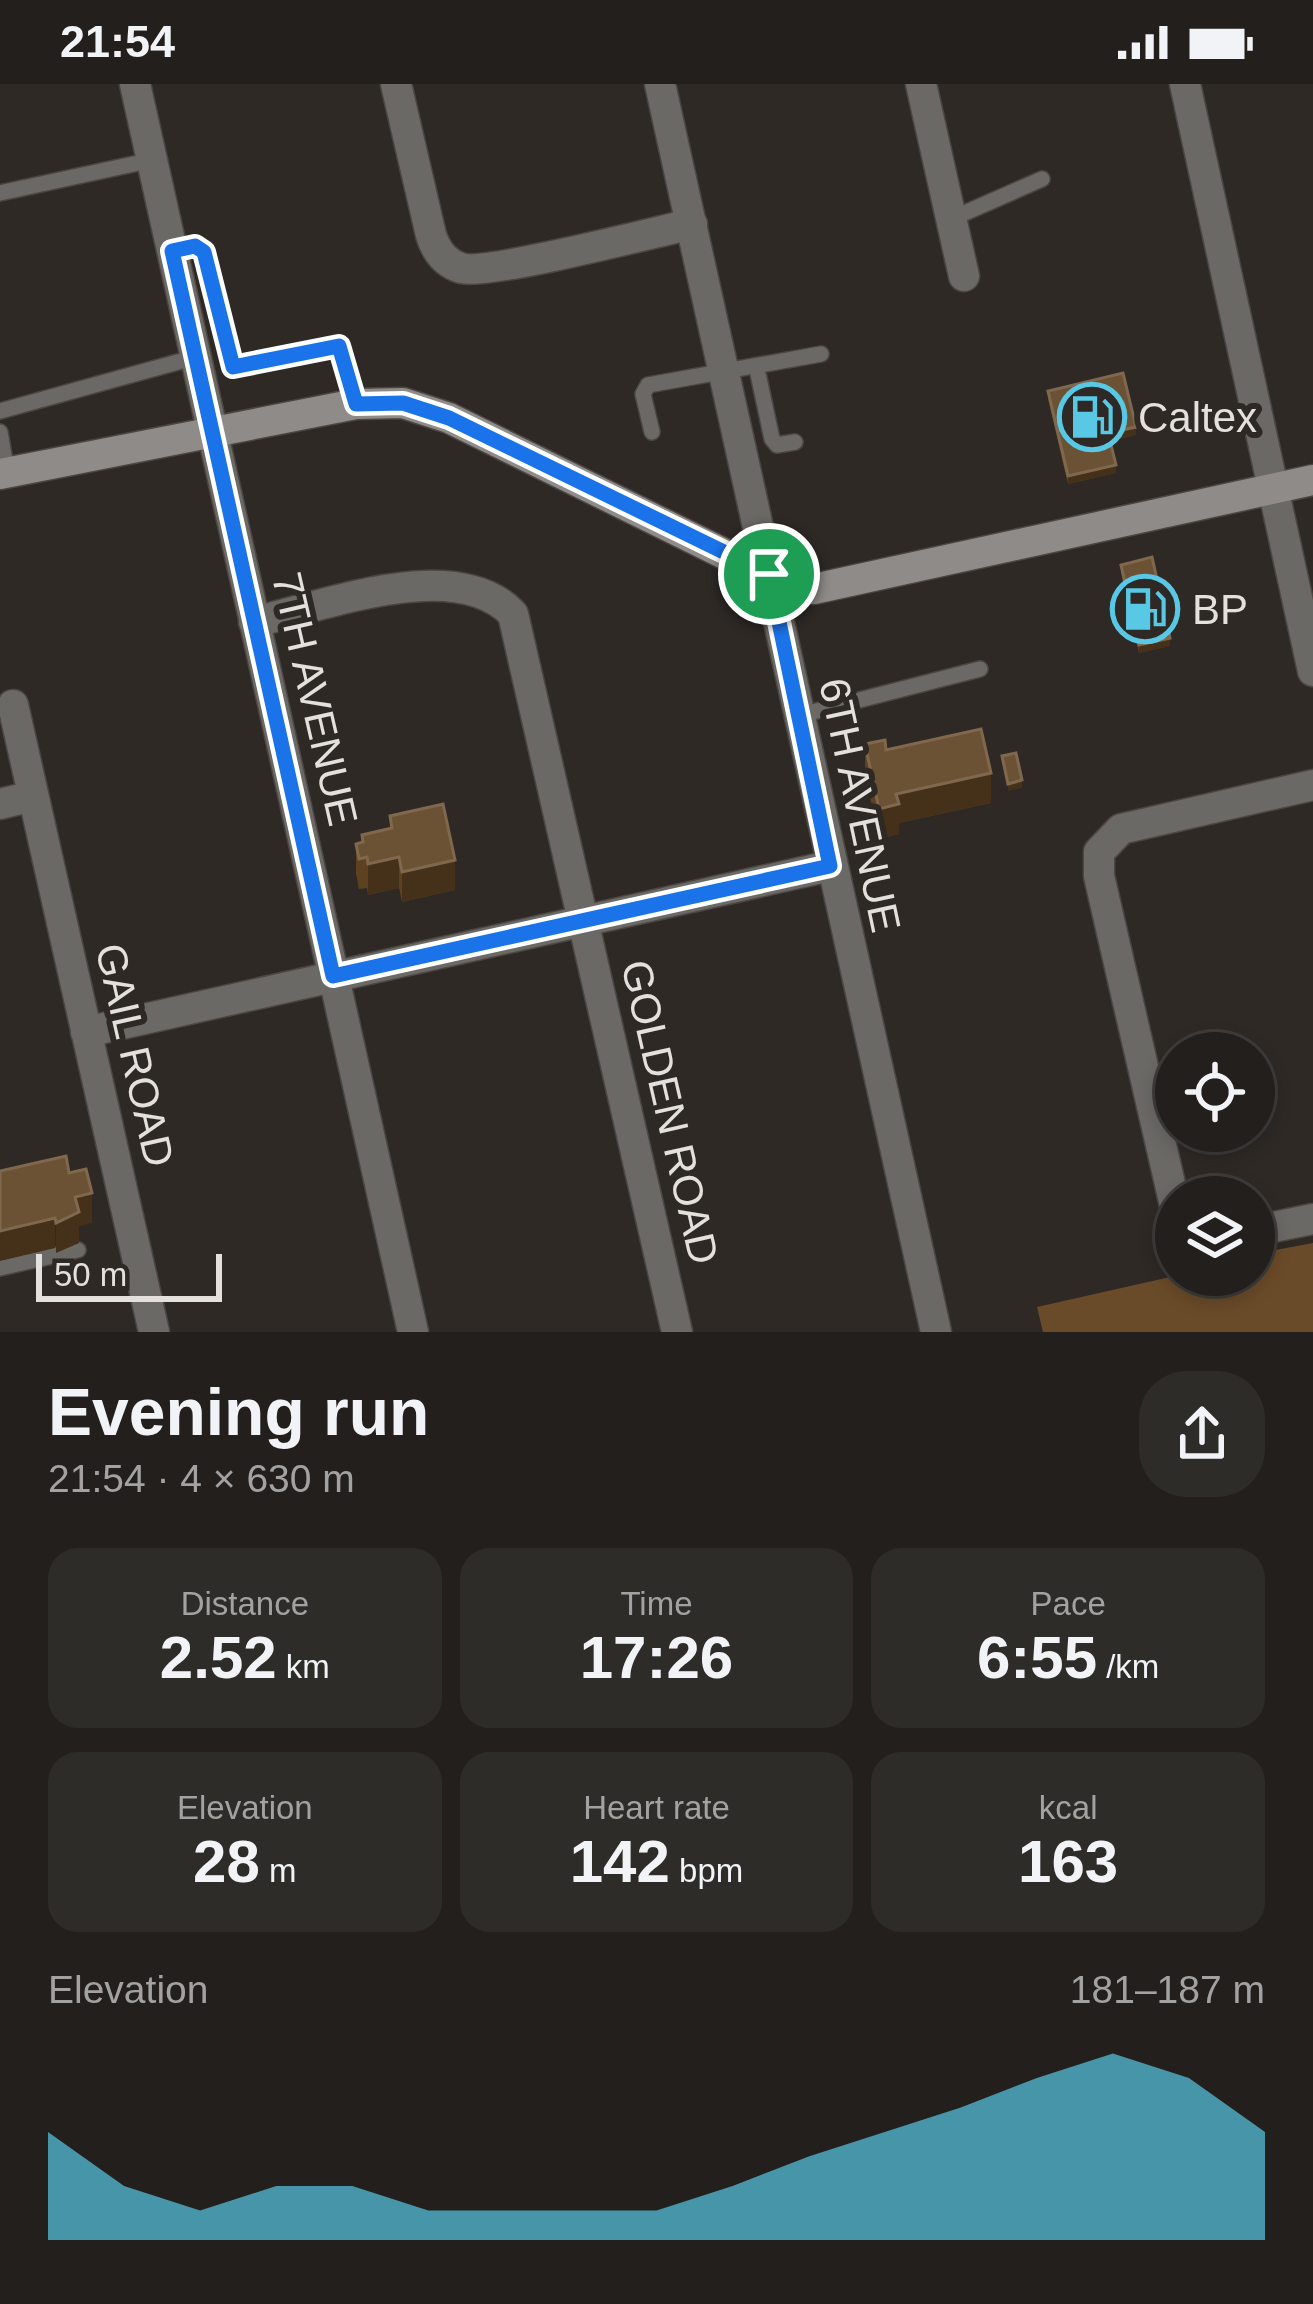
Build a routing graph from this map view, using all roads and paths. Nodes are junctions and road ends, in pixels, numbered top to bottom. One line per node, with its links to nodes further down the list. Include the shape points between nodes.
1 (135, 84): 6 (street, 7TH AVENUE)
2 (396, 84): 10 (street, via 431,236 458,267 494,267)
3 (660, 84): 10 (street, 6TH AVENUE)
4 (920, 84): 9 (street)
5 (1185, 84): 25 (street)
6 (152, 160): 8 (lane); 11 (street, 7TH AVENUE)
7 (1042, 179): 9 (lane)
8 (0, 193)
9 (951, 219): 12 (street)
10 (692, 224): 16 (street, 6TH AVENUE)
11 (172, 251): 14 (street, 7TH AVENUE); 17 (lane, via 202,248 230,364 339,346)
12 (964, 276)
13 (821, 355): 15 (lane)
14 (196, 357): 18 (lane); 20 (street, 7TH AVENUE)
15 (757, 369): 16 (lane); 22 (lane, via 772,439)
16 (726, 376): 21 (lane, via 645,387); 26 (street, 6TH AVENUE)
17 (356, 404): 20 (main road); 26 (main road, via 403,403 449,418)
18 (0, 411)
19 (0, 432): 23 (lane)
20 (212, 432): 23 (main road); 27 (street, 7TH AVENUE)
21 (652, 432)
22 (795, 442)
23 (4, 473)
24 (1313, 480): 25 (main road)
25 (1275, 489): 26 (main road, via 829,589); 29 (street)
26 (769, 574): 31 (street, 6TH AVENUE)
27 (254, 622): 36 (street, GOLDEN ROAD, via 434,582 511,610); 37 (street, 7TH AVENUE)
28 (980, 669): 31 (lane)
29 (1313, 671)
30 (13, 705): 33 (street, GAIL ROAD)
31 (797, 716): 35 (street, 6TH AVENUE)
32 (1313, 785): 39 (street, via 1121,829 1099,853)
33 (33, 796): 34 (street); 38 (street, GAIL ROAD)
34 (0, 804)
35 (830, 866): 36 (street); 47 (street, 6TH AVENUE)
36 (584, 920): 37 (street); 46 (street, GOLDEN ROAD)
37 (333, 976): 38 (street); 45 (street, 7TH AVENUE)
38 (86, 1032): 44 (street, GAIL ROAD)
39 (1168, 1176)
40 (1313, 1220): 41 (street)
41 (1275, 1227)
42 (78, 1250): 43 (lane)
43 (0, 1268)
44 (154, 1332)
45 (413, 1332)
46 (677, 1332)
47 (936, 1332)

